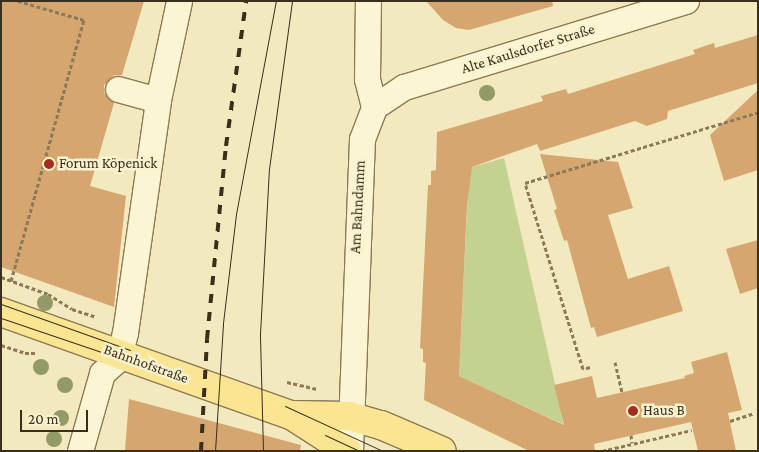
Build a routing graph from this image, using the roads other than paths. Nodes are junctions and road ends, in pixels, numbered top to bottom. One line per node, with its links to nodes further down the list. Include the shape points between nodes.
1 (179, 1): 5 (street)
2 (368, 1): 6 (street, via 367,78)
3 (686, 1): 6 (street, Alte Kaulsdorfer Straße, via 404,87)
4 (118, 89): 5 (street)
5 (158, 100): 8 (street)
6 (374, 107): 10 (street, Am Bahndamm, via 362,138)
7 (1, 312): 8 (main road, Bahnhofstraße)
8 (122, 344): 9 (main road, Bahnhofstraße); 11 (street, via 102,373)
9 (291, 415): 10 (main road); 12 (main road)
10 (349, 416): 12 (street, Am Bahndamm); 13 (main road, via 381,425)
11 (80, 451)
12 (349, 451)
13 (442, 451)

